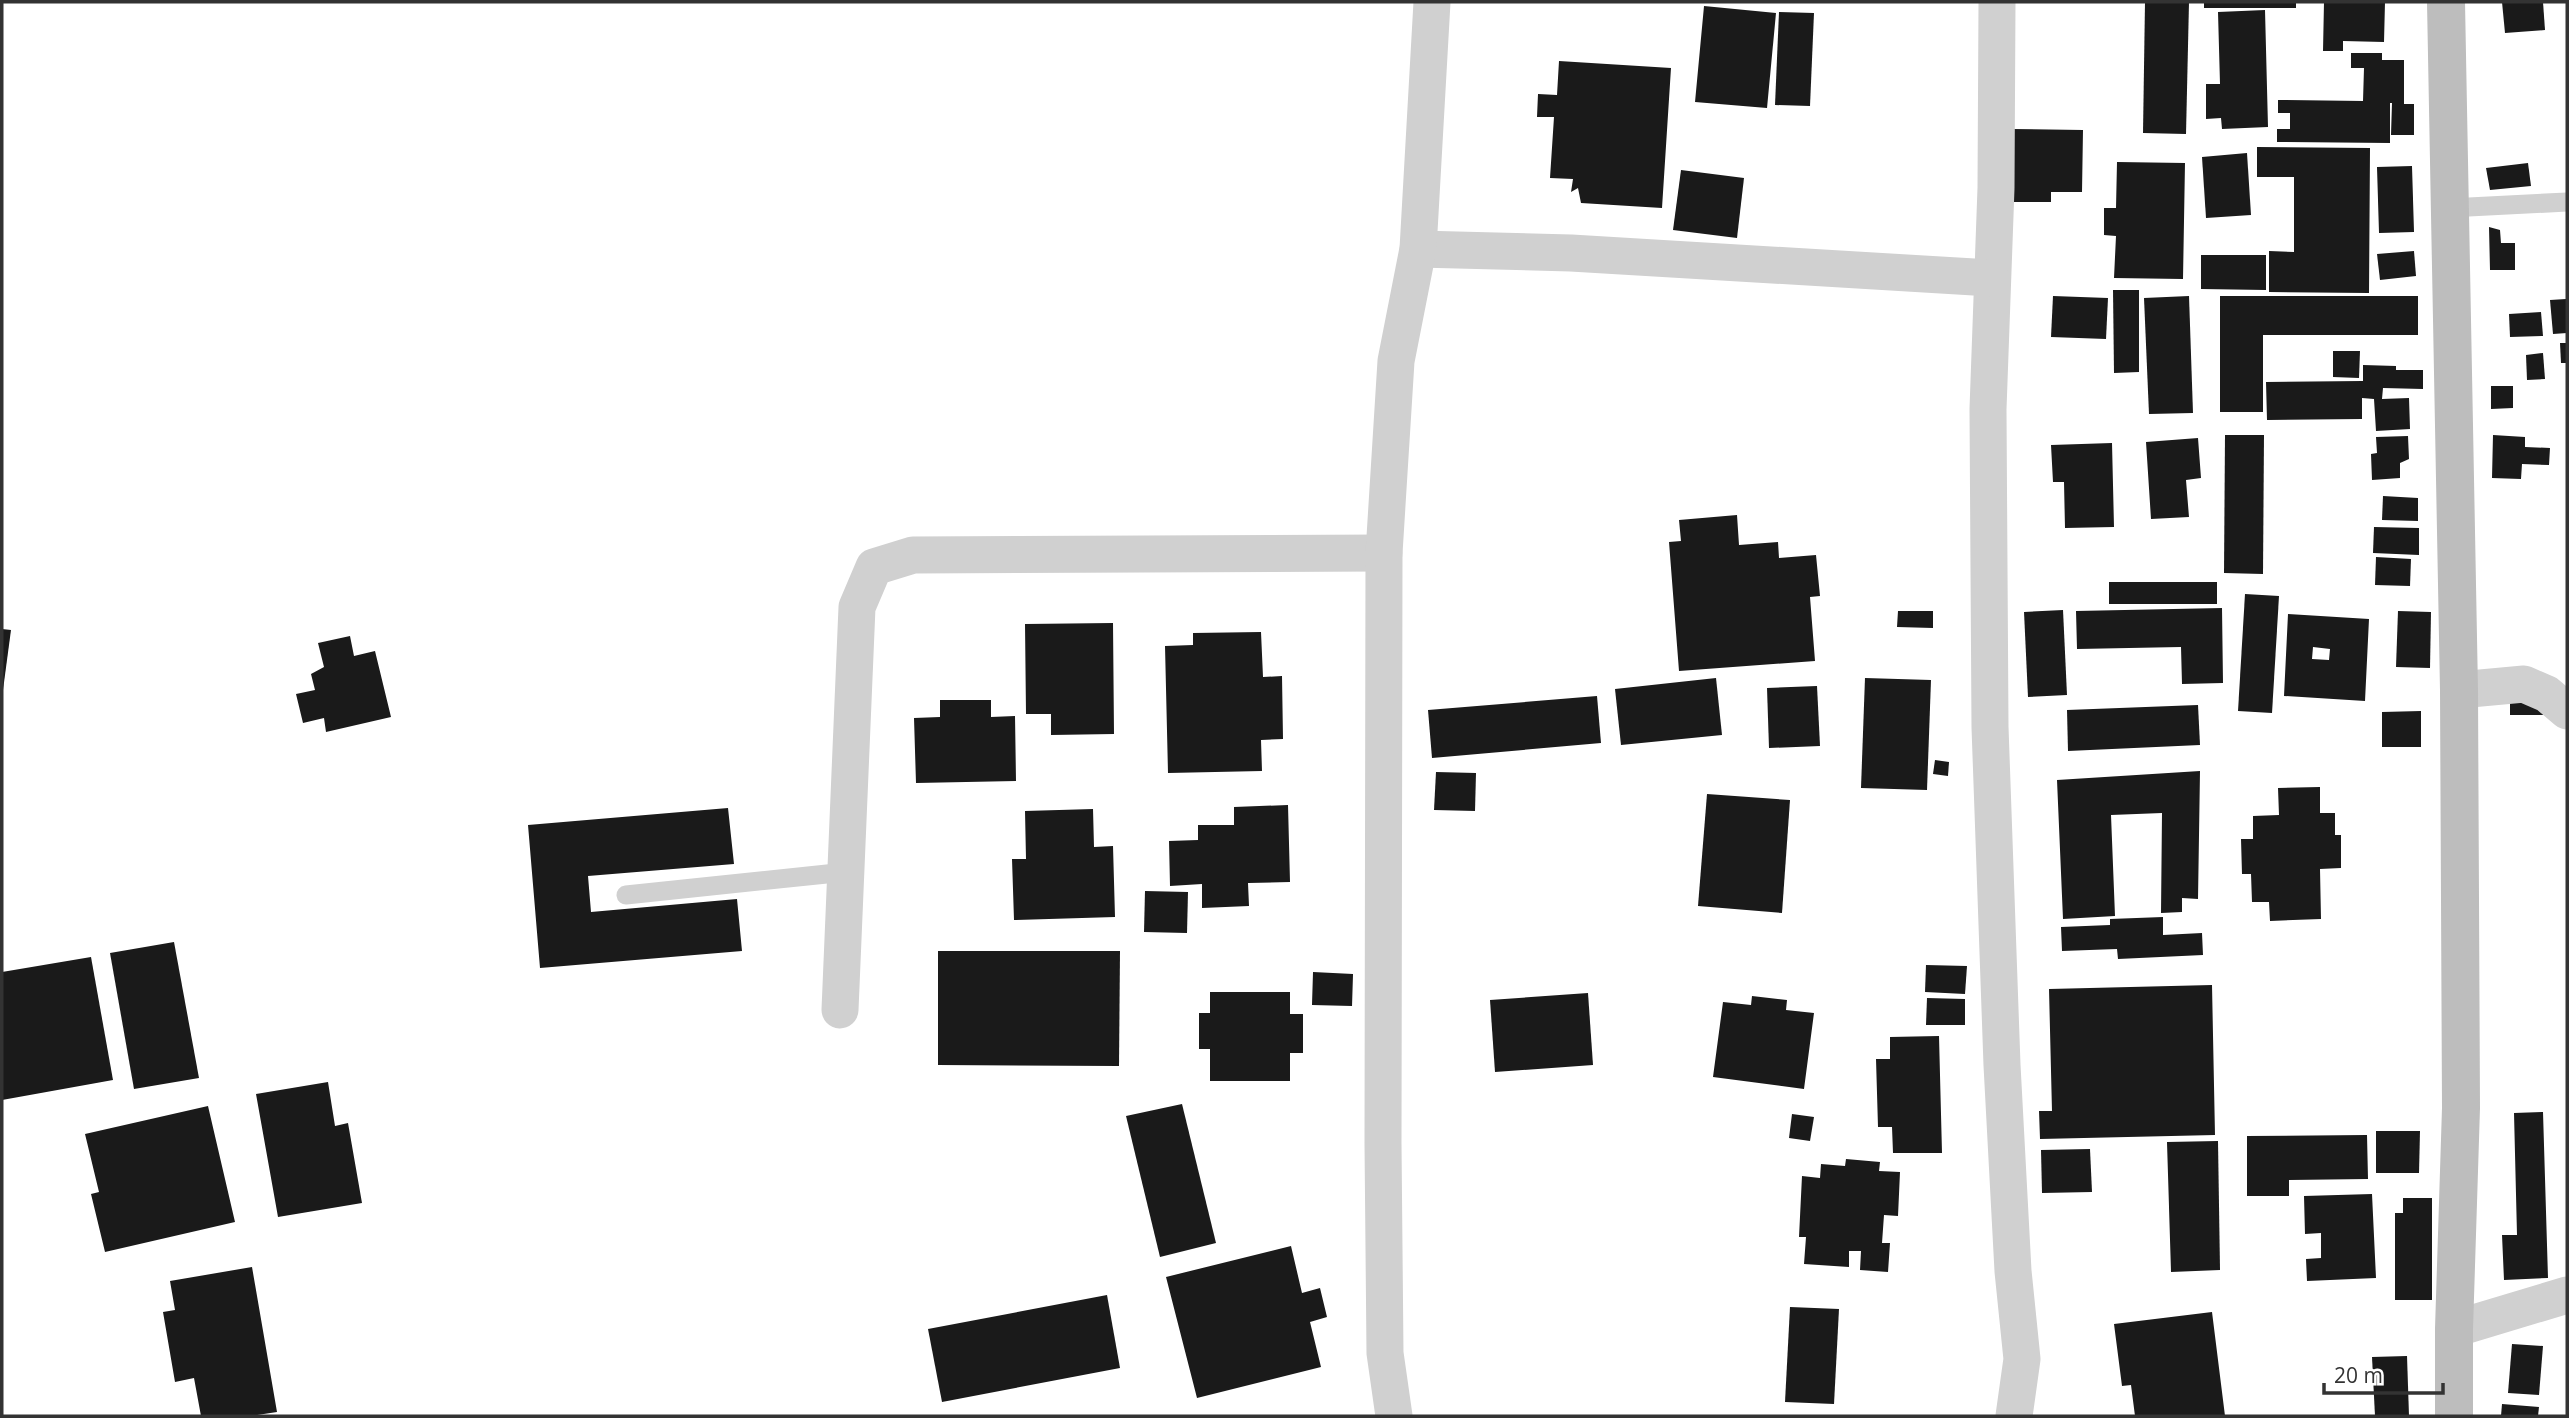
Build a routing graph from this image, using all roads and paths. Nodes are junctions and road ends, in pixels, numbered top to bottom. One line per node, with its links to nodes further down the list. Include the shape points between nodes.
1 (1432, 2): 6 (street)
2 (1997, 2): 7 (street)
3 (2446, 2): 5 (street)
4 (2567, 202): 5 (lane)
5 (2449, 208): 9 (street)
6 (1418, 249): 7 (street, via 1571,253); 8 (street, via 1396,360)
7 (1991, 278): 17 (street, via 1990,727 2002,1065 2022,1359)
8 (1384, 553): 11 (street, via 913,555 874,567 858,607); 16 (street, via 1382,1143 1385,1353)
9 (2459, 690): 10 (street, via 2524,684 2547,694); 15 (street, via 2461,1108)
10 (2567, 712)
11 (846, 872): 12 (lane); 13 (street)
12 (626, 895)
13 (840, 1010)
14 (2567, 1295): 15 (street)
15 (2454, 1329): 18 (street)
16 (1394, 1416)
17 (2014, 1416)
18 (2454, 1416)

